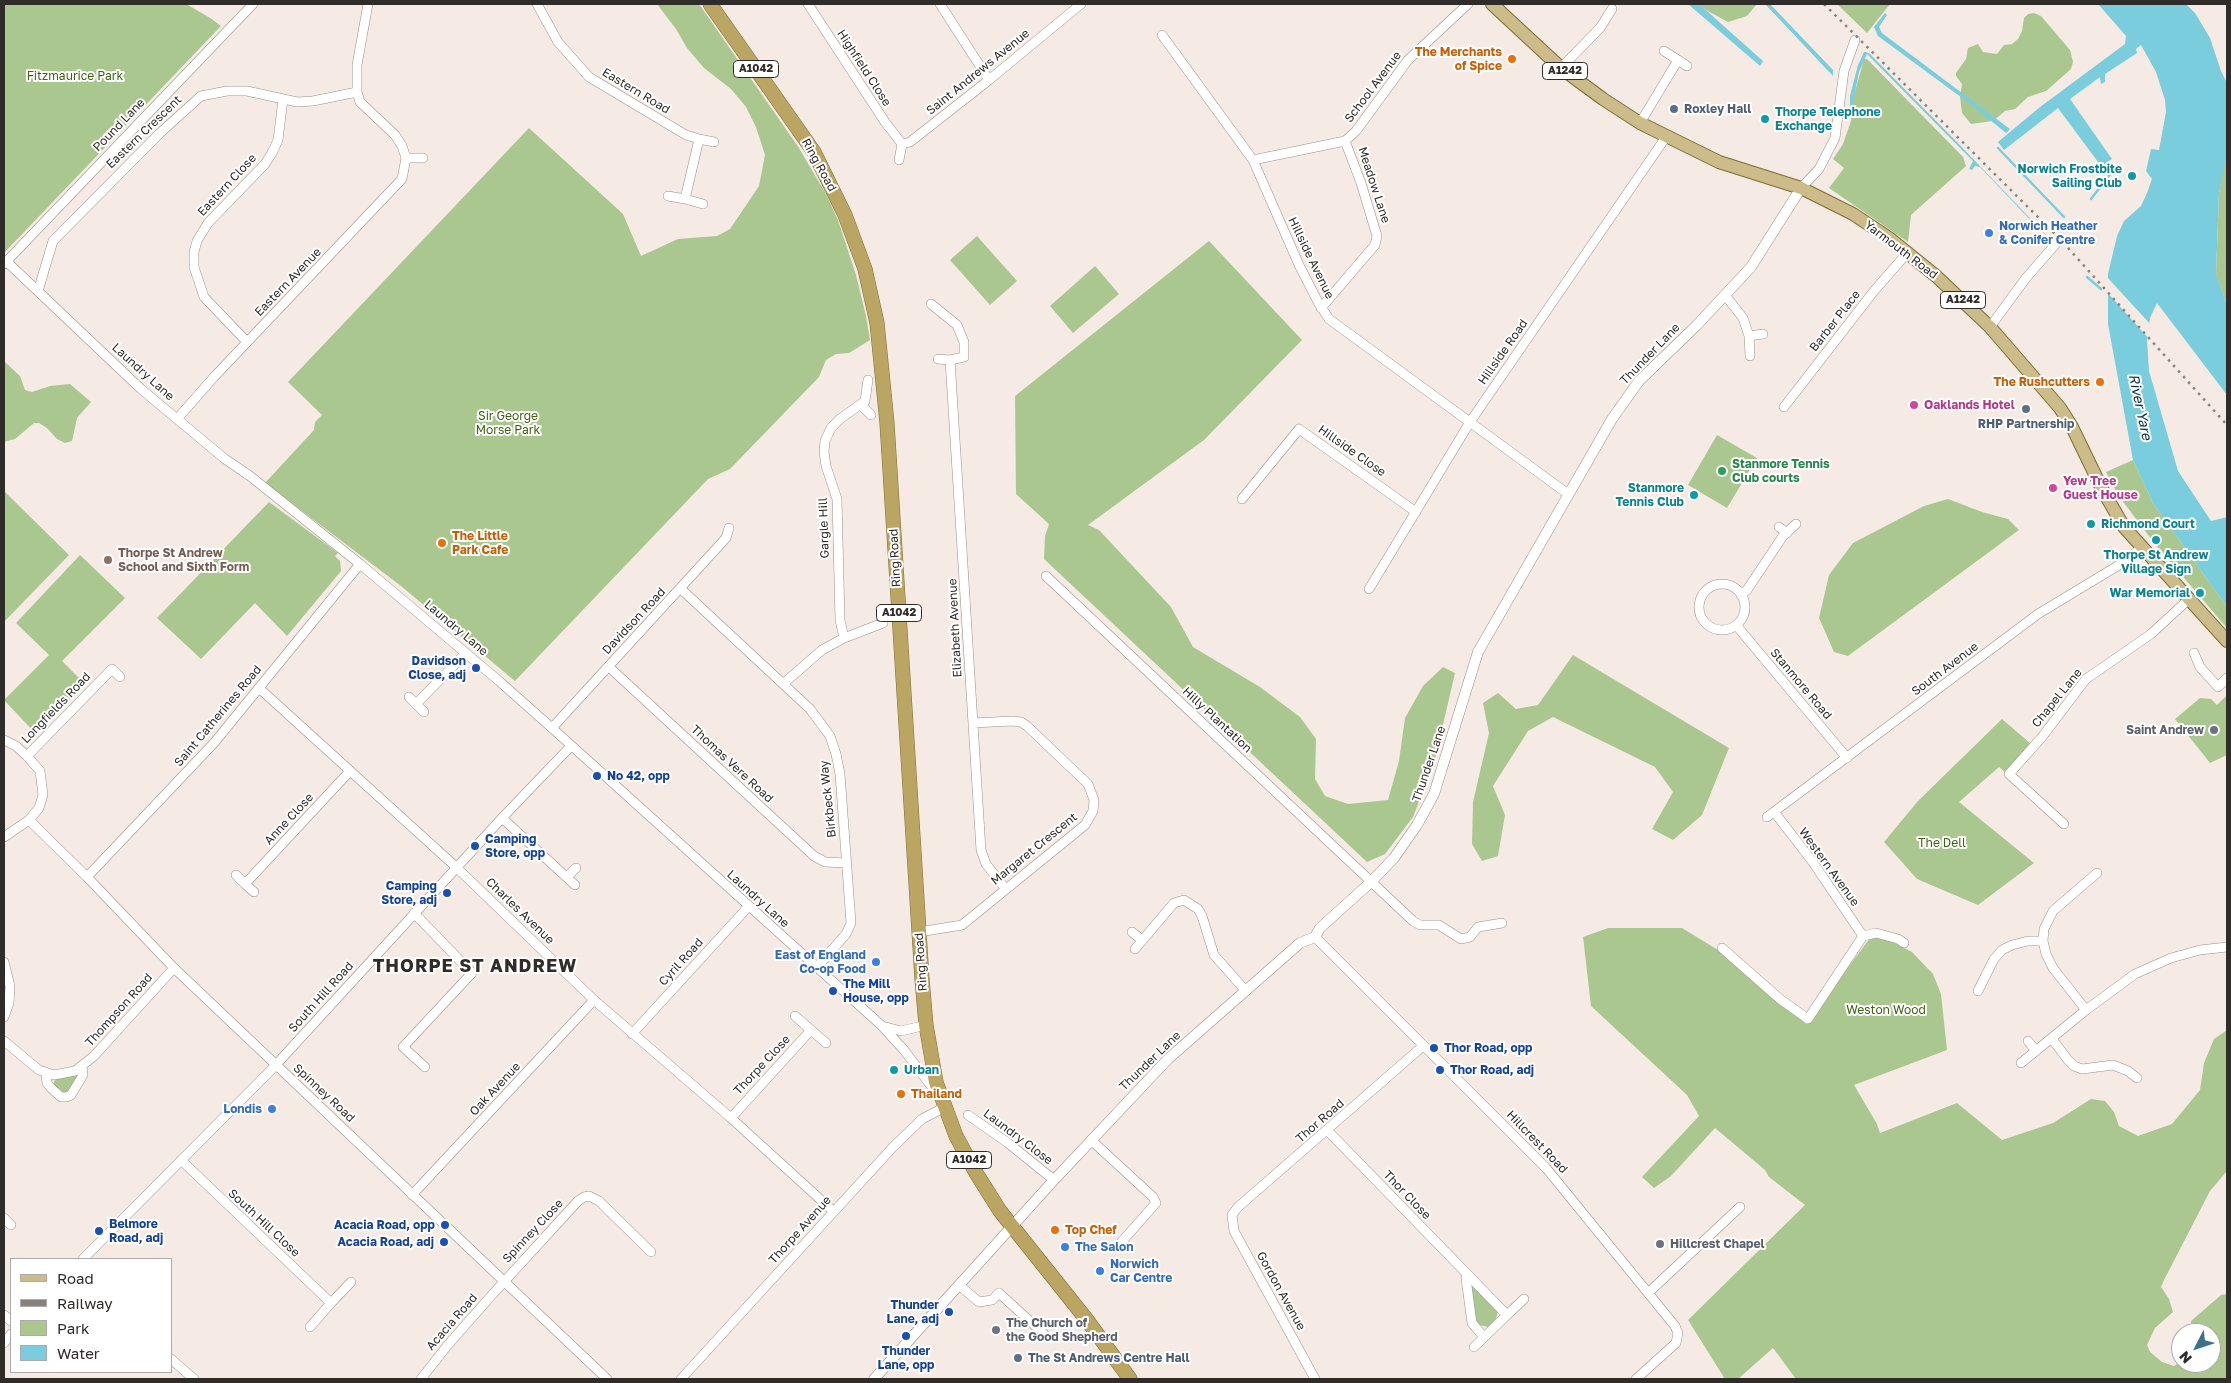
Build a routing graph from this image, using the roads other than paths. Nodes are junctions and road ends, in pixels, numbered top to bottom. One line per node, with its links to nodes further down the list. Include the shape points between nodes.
1 (252, 4): 36 (street, Pound Lane)
2 (368, 4): 18 (street, via 357,64)
3 (537, 4): 22 (street, Eastern Road, via 558,42 589,77 686,135)
4 (710, 4): 109 (highway, Ring Road / A1042, via 814,152 845,215 871,294 887,422)
5 (808, 4): 25 (street, Highfield Close)
6 (1081, 4): 17 (street, Saint Andrews Avenue)
7 (1468, 4): 23 (street, School Avenue, via 1408,60)
8 (1492, 4): 16 (main road, Yarmouth Road / A1242)
9 (943, 5): 17 (street)
10 (1612, 9): 16 (street, via 1600,28)
11 (1162, 35): 29 (street, Hillside Avenue)
12 (1855, 40): 30 (street, via 1844,71 1835,138 1819,169)
13 (1664, 51): 14 (street)
14 (1678, 60): 15 (street); 20 (street)
15 (1687, 66)
16 (1561, 68): 20 (main road, Yarmouth Road / A1242)
17 (989, 80): 25 (street, Saint Andrews Avenue, via 910,142)
18 (357, 92): 19 (street, Eastern Crescent, via 313,102); 26 (street, via 367,110 395,134)
19 (283, 99): 37 (street, Eastern Crescent, via 227,91 194,100 53,241); 44 (street, Eastern Close, via 278,140 272,153 197,241 194,267 204,297)
20 (1640, 123): 21 (main road, Yarmouth Road / A1242)
21 (1666, 137): 30 (main road, Yarmouth Road / A1242, via 1719,162); 53 (street, Hillside Road)
22 (699, 139): 24 (street, Eastern Road); 32 (street)
23 (1346, 141): 29 (street, School Avenue); 40 (street, Meadow Lane, via 1377,236 1375,244)
24 (714, 142)
25 (902, 144): 28 (street)
26 (406, 158): 27 (street); 44 (street, Eastern Avenue, via 402,179 392,191)
27 (423, 158)
28 (899, 160)
29 (1253, 160): 40 (street, Hillside Avenue)
30 (1801, 188): 35 (main road, Yarmouth Road / A1242, via 1853,214); 38 (street, Thunder Lane, via 1763,250)
31 (668, 196): 32 (street)
32 (685, 200): 33 (street)
33 (703, 204)
34 (2060, 239): 41 (street, via 2026,278)
35 (1908, 252): 41 (main road, Yarmouth Road / A1242); 50 (street, Barber Place)
36 (5, 263): 37 (street, Laundry Lane)
37 (38, 291): 52 (street, Laundry Lane)
38 (1725, 295): 43 (street, via 1743,318); 54 (street, Thunder Lane, via 1639,381 1612,419)
39 (931, 304): 47 (street, via 957,325 964,342 964,357)
40 (1321, 308): 53 (street, Hillside Avenue, via 1332,322)
41 (1990, 328): 61 (main road, Yarmouth Road / A1242, via 2060,408 2113,509)
42 (1763, 334): 43 (street)
43 (1749, 336): 45 (street)
44 (247, 342): 52 (street, Eastern Avenue)
45 (1750, 356)
46 (938, 360): 47 (street)
47 (950, 360): 82 (street, Elizabeth Avenue)
48 (868, 380): 49 (street, via 865,401)
49 (861, 406): 51 (street); 70 (street, Gargle Hill, via 831,428 824,452 837,499 840,620)
50 (1784, 407)
51 (871, 416)
52 (178, 419): 62 (street, Laundry Lane)
53 (1470, 422): 54 (street, Hillside Avenue); 56 (street, Hillside Road)
54 (1568, 494): 101 (street, Thunder Lane, via 1478,652 1444,766 1426,811 1394,858)
55 (1242, 499): 56 (street, Hillside Close, via 1299,429)
56 (1416, 512): 65 (street, Hillside Road)
57 (1796, 524): 60 (street)
58 (1779, 526): 60 (street)
59 (729, 528): 64 (street, Davidson Road, via 726,538)
60 (1787, 533): 66 (street)
61 (2142, 548): 67 (main road, Yarmouth Road / A1242); 87 (street, South Avenue, via 2038,614)
62 (360, 564): 72 (street, Laundry Lane); 78 (street, Saint Catherines Road)
63 (1046, 576): 101 (street, Hilly Plantation)
64 (681, 589): 74 (street, Davidson Road); 77 (street, Birkbeck Way)
65 (1370, 589)
66 (1741, 595): 69 (street, via 1744,610); 69 (street, via 1726,584 1718,584 1710,587 1699,601 1701,616 1713,628 1721,630)
67 (2189, 599): 71 (main road, Yarmouth Road / A1242); 92 (street, Chapel Lane, via 2151,634 2086,679 2009,774)
68 (882, 623): 70 (street)
69 (1736, 625): 87 (street, Stanmore Road)
70 (844, 638): 77 (street, via 822,650)
71 (2227, 641)
72 (466, 653): 80 (street); 83 (street, Laundry Lane)
73 (2194, 653): 76 (street, via 2214,689)
74 (609, 667): 83 (street, Davidson Road); 94 (street, Thomas Vere Road, via 814,856 826,862)
75 (120, 677): 86 (street, Longfields Road, via 110,665)
76 (2227, 678)
77 (783, 684): 94 (street, Birkbeck Way, via 821,722 830,736 840,774)
78 (259, 688): 88 (street, Charles Avenue); 99 (street, Saint Catherines Road, via 208,750)
79 (409, 697): 80 (street)
80 (416, 704): 81 (street)
81 (424, 712)
82 (973, 723): 104 (street, Elizabeth Avenue, via 983,858); 104 (street, Margaret Crescent, via 1021,722 1088,784 1094,800 1085,825)
83 (552, 728): 85 (street, Laundry Lane)
84 (4, 740): 86 (street)
85 (571, 746): 90 (street, South Hill Road); 106 (street, Laundry Lane)
86 (27, 756): 91 (street, Longfields Road, via 40,771 43,795 39,808)
87 (1847, 758): 89 (street, South Avenue)
88 (350, 771): 95 (street, Charles Avenue); 102 (street, Anne Close)
89 (1771, 815): 111 (street, Western Avenue, via 1812,861)
90 (502, 818): 95 (street, South Hill Road); 100 (street)
91 (29, 820): 93 (street, Longfields Road); 99 (street, Spinney Road)
92 (2064, 824)
93 (4, 837)
94 (846, 863): 121 (street, Birkbeck Way, via 850,928)
95 (456, 867): 107 (street, South Hill Road); 124 (street, Charles Avenue)
96 (576, 868): 100 (street)
97 (2098, 873): 114 (street, via 2053,911 2044,929)
98 (236, 875): 102 (street)
99 (87, 877): 120 (street, Spinney Road)
100 (567, 877): 103 (street)
101 (1371, 882): 108 (street, Hilly Plantation, via 1420,925 1439,925 1461,939 1470,937 1478,927); 112 (street, Thunder Lane, via 1320,928)
102 (245, 884): 105 (street)
103 (575, 885)
104 (1005, 888): 109 (street, Margaret Crescent, via 962,925)
105 (254, 892)
106 (748, 907): 121 (street, Laundry Lane); 131 (street, Cyril Road)
107 (414, 913): 139 (street, South Hill Road); 141 (street, via 472,973 403,1047)
108 (1497, 927)
109 (919, 932): 129 (highway, Ring Road / A1042)
110 (1132, 932): 113 (street)
111 (1864, 936): 115 (street, via 1876,933); 117 (street, via 1808,1019)
112 (1315, 938): 122 (street, Thunder Lane, via 1300,943); 136 (street, Hillcrest Road)
113 (1142, 940): 118 (street); 122 (street, via 1174,903 1184,900 1191,903 1202,916 1214,955)
114 (2043, 941): 123 (street, via 2020,943 2002,950); 125 (street, via 2053,968)
115 (1904, 942)
116 (2227, 947): 125 (street, via 2200,950 2151,966)
117 (1722, 948)
118 (1135, 949)
119 (4, 962): 127 (street, via 10,986)
120 (174, 968): 139 (street, Spinney Road); 140 (street, Thompson Road)
121 (816, 968): 128 (street, Laundry Lane)
122 (1245, 990): 148 (street, Thunder Lane, via 1168,1059)
123 (1978, 991)
124 (594, 1000): 131 (street, Charles Avenue); 151 (street, Oak Avenue)
125 (2086, 1010): 132 (street)
126 (795, 1016): 130 (street)
127 (4, 1017)
128 (881, 1025): 129 (street, Laundry Lane, via 901,1031); 144 (street, Laundry Lane, via 916,1064)
129 (926, 1025): 144 (highway, Ring Road / A1042, via 936,1082)
130 (811, 1030): 135 (street); 146 (street, Thorpe Close)
131 (632, 1034): 146 (street, Charles Avenue)
132 (2052, 1039): 137 (street); 143 (street, via 2074,1066 2082,1069 2113,1065)
133 (4, 1041): 142 (street, Thompson Road)
134 (2028, 1041): 137 (street)
135 (826, 1043)
136 (1423, 1046): 147 (street, Thor Road); 165 (street, Hillcrest Road, via 1540,1162)
137 (2036, 1051): 138 (street)
138 (2021, 1063)
139 (276, 1065): 149 (street, South Hill Road); 151 (street, Spinney Road)
140 (82, 1067): 142 (street, via 66,1074); 142 (street, Thompson Road, via 83,1075 71,1095 66,1097 61,1097 51,1088)
141 (425, 1067)
142 (46, 1074)
143 (2137, 1078)
144 (945, 1106): 153 (street, Thorpe Avenue, via 922,1119); 157 (highway, Ring Road / A1042, via 956,1136 976,1173)
145 (968, 1115): 150 (street, Laundry Close)
146 (731, 1118): 153 (street, Charles Avenue)
147 (1328, 1131): 154 (street, Thor Road); 161 (street, Thor Close)
148 (1091, 1140): 150 (street, Thunder Lane); 158 (street, via 1156,1203)
149 (181, 1160): 160 (street, South Hill Road); 167 (street, South Hill Close)
150 (1054, 1180): 157 (street, Thunder Lane)
151 (412, 1195): 163 (street, Spinney Road)
152 (1740, 1207): 165 (street)
153 (833, 1211): 177 (street, Thorpe Avenue)
154 (1233, 1214): 180 (street, Gordon Avenue, via 1231,1223 1234,1231)
155 (4, 1218): 156 (street)
156 (11, 1225)
157 (1012, 1226): 164 (street, Thunder Lane); 179 (highway, A1042)
158 (1117, 1247)
159 (651, 1252): 163 (street, Spinney Close, via 599,1201 584,1197)
160 (84, 1258)
161 (1469, 1276): 168 (street, Thor Close); 171 (street, via 1466,1278 1472,1323)
162 (351, 1282): 167 (street)
163 (503, 1282): 175 (street, Acacia Road); 176 (street, Spinney Road)
164 (959, 1285): 170 (street, via 979,1302 992,1300 999,1293); 178 (street, Thunder Lane)
165 (1648, 1294): 181 (street, Hillcrest Road, via 1675,1326 1678,1338 1673,1347)
166 (1524, 1299): 168 (street)
167 (331, 1303): 169 (street)
168 (1507, 1315): 171 (street)
169 (310, 1327)
170 (1044, 1334)
171 (1484, 1337): 172 (street)
172 (1474, 1347)
173 (172, 1360): 174 (street)
174 (194, 1379)
175 (421, 1379)
176 (607, 1379)
177 (681, 1379)
178 (874, 1379)
179 (1130, 1379)
180 (1315, 1379)
181 (1636, 1379)

